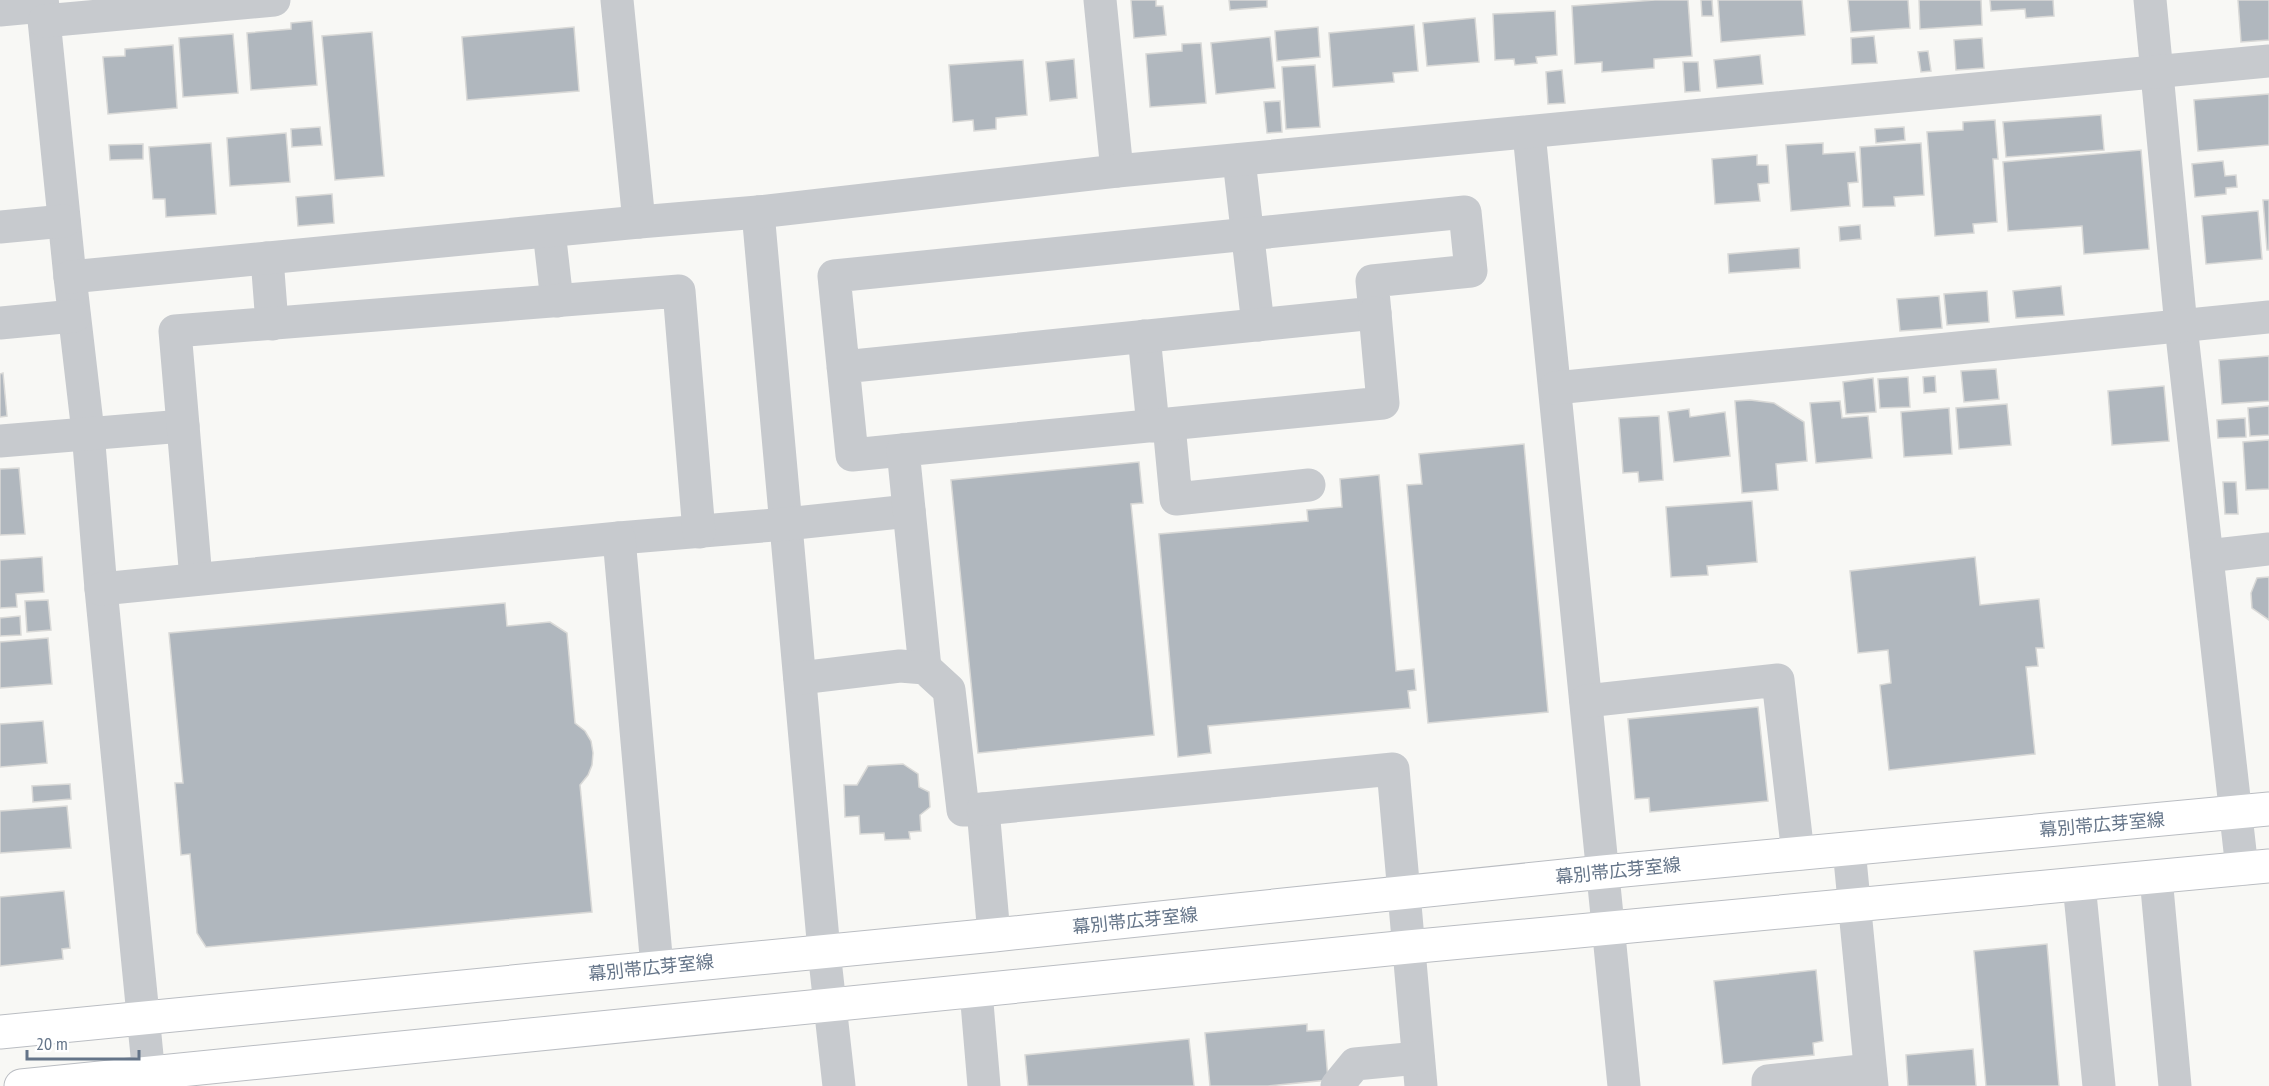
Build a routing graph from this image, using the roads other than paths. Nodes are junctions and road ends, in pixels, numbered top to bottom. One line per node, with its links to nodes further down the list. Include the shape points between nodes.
1 (274, 0): 5 (street)
2 (617, 0): 14 (street)
3 (1100, 0): 11 (street)
4 (2150, 0): 8 (street)
5 (43, 9): 6 (street); 13 (street)
6 (0, 10)
7 (2269, 61): 8 (street)
8 (2157, 73): 9 (street); 27 (street)
9 (1529, 133): 10 (street); 30 (street)
10 (1239, 160): 11 (street); 17 (street)
11 (1117, 171): 12 (street)
12 (758, 212): 14 (street); 38 (street)
13 (64, 221): 15 (street); 19 (street)
14 (639, 222): 16 (street)
15 (0, 227)
16 (549, 231): 18 (street); 20 (street)
17 (1248, 234): 21 (street, via 1465,212 1471,271 1372,281); 26 (street); 29 (street, via 834,276)
18 (267, 258): 19 (street); 25 (street)
19 (70, 277): 22 (street)
20 (557, 301): 25 (street); 39 (street, via 679,291)
21 (1375, 313): 26 (street); 31 (street, via 1383,403)
22 (74, 316): 24 (street); 33 (street)
23 (2269, 317): 27 (street)
24 (0, 323)
25 (272, 324): 32 (street, via 176,331)
26 (1258, 325): 28 (street)
27 (2181, 326): 30 (street); 42 (street)
28 (1144, 336): 29 (street); 31 (street)
29 (843, 367): 35 (street, via 852,455)
30 (1555, 388): 47 (street)
31 (1161, 425): 35 (street); 36 (street, via 1176,499)
32 (183, 426): 33 (street); 43 (street)
33 (88, 432): 34 (street); 44 (street)
34 (0, 441)
35 (903, 450): 37 (street)
36 (1309, 485)
37 (909, 511): 38 (street); 45 (street)
38 (786, 524): 39 (street); 46 (street)
39 (699, 532): 40 (street)
40 (619, 538): 43 (street); 63 (street)
41 (2269, 549): 42 (street)
42 (2207, 556): 50 (street)
43 (196, 579): 44 (street)
44 (101, 589): 66 (street)
45 (925, 668): 46 (street, via 900,666); 48 (street, via 949,690 963,810)
46 (800, 678): 62 (street)
47 (1586, 701): 52 (street, via 1778,680); 54 (street)
48 (983, 808): 57 (street, via 1393,769); 60 (street)
49 (2269, 809): 50 (main road, 幕別帯広芽室線)
50 (2236, 812): 51 (main road, 幕別帯広芽室線); 53 (street)
51 (1849, 849): 52 (main road, 幕別帯広芽室線); 58 (street)
52 (1798, 854): 54 (main road, 幕別帯広芽室線)
53 (2255, 867): 55 (main road)
54 (1603, 872): 57 (main road, 幕別帯広芽室線); 59 (street)
55 (2156, 877): 56 (main road); 78 (street)
56 (2079, 884): 58 (main road); 77 (street)
57 (1404, 893): 60 (main road, 幕別帯広芽室線); 61 (street)
58 (1854, 905): 59 (main road); 69 (street)
59 (1607, 928): 61 (main road); 75 (street)
60 (994, 935): 62 (main road, 幕別帯広芽室線)
61 (1408, 947): 64 (main road); 68 (street)
62 (824, 951): 63 (main road, 幕別帯広芽室線); 65 (street)
63 (657, 967): 66 (main road, 幕別帯広芽室線)
64 (976, 991): 65 (main road); 73 (street)
65 (830, 1005): 70 (main road); 72 (street)
66 (144, 1019): 67 (main road, 幕別帯広芽室線); 70 (street)
67 (0, 1032)
68 (1420, 1072): 74 (street, via 1355,1064)
69 (1871, 1078): 76 (street, via 1768,1081)
70 (149, 1080): 71 (main road)
71 (21, 1086)
72 (839, 1086)
73 (984, 1086)
74 (1337, 1086)
75 (1624, 1086)
76 (1768, 1086)
77 (2098, 1086)
78 (2175, 1086)

